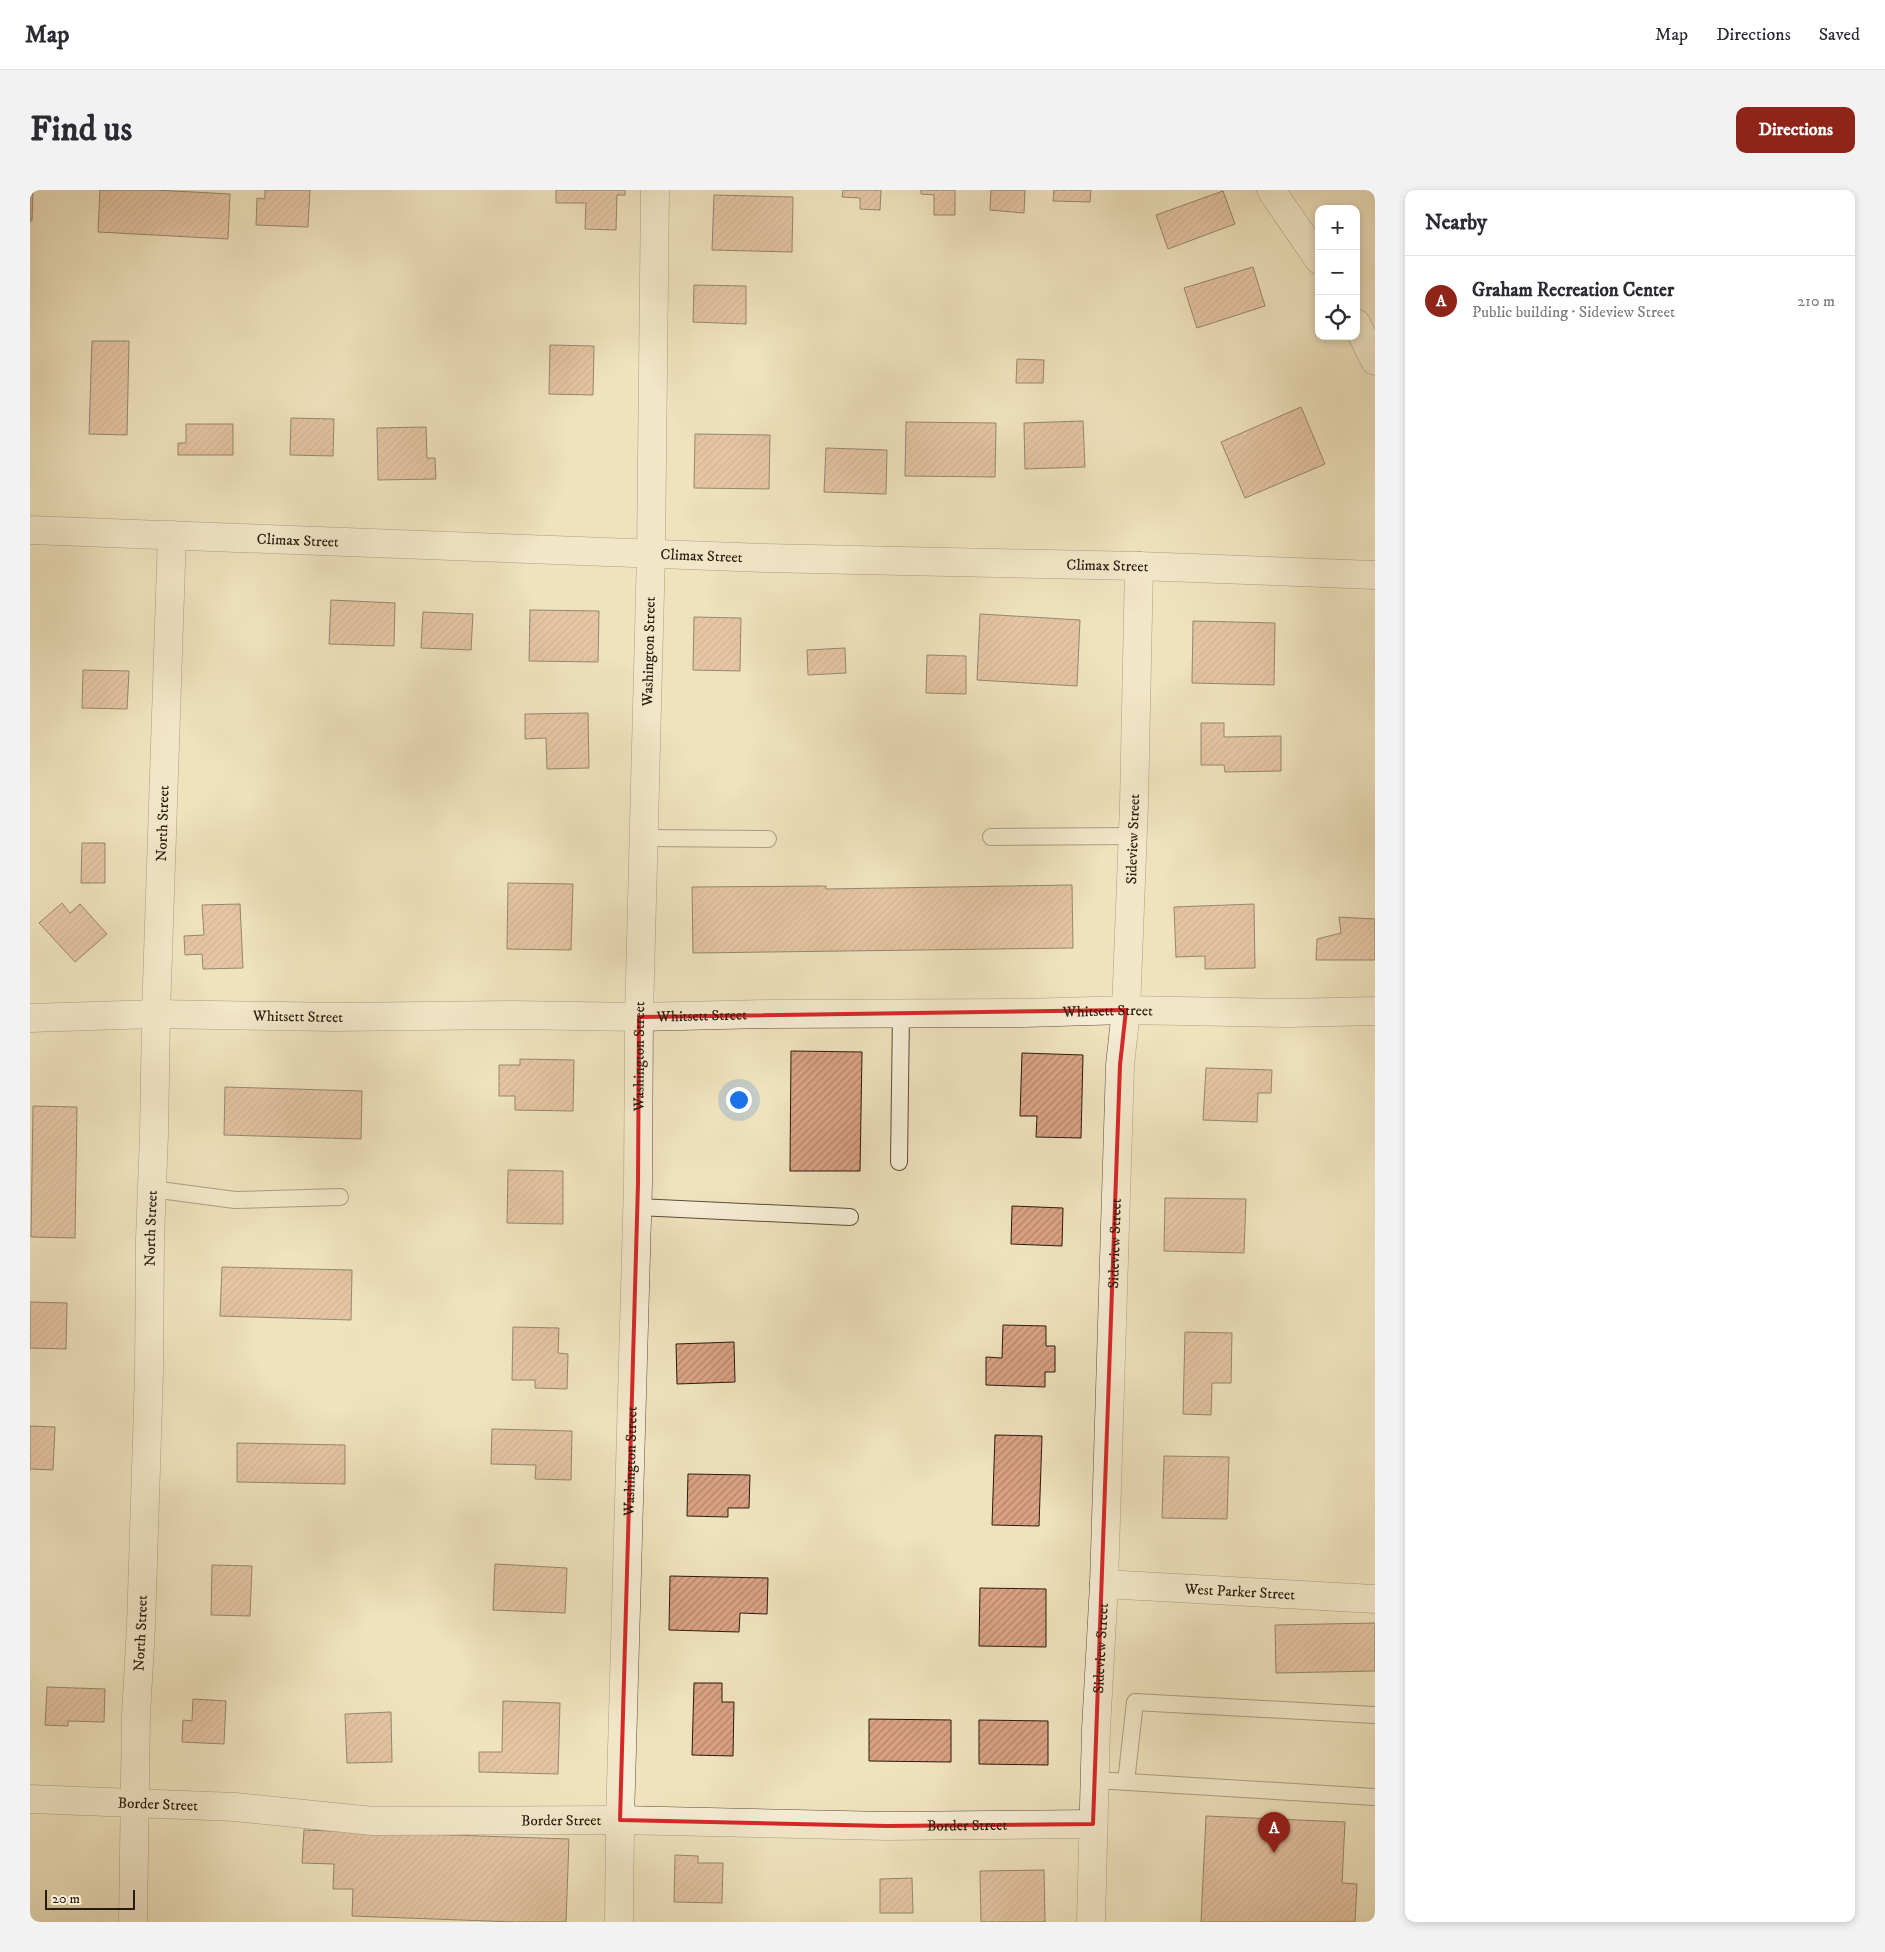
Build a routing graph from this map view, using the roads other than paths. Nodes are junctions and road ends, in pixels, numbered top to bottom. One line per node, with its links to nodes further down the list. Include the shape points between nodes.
1 (655, 190): 8 (street, Washington Street)
2 (1271, 190): 3 (street)
3 (1315, 254)
4 (1360, 331): 5 (street)
5 (1375, 361)
6 (30, 530): 7 (street, Climax Street)
7 (172, 535): 8 (street, Climax Street); 18 (street, North Street)
8 (651, 553): 9 (street, Climax Street); 13 (street, Washington Street)
9 (1139, 566): 10 (street, Climax Street); 11 (street, Sideview Street)
10 (1375, 575)
11 (1132, 836): 12 (lane); 15 (street, Sideview Street)
12 (991, 837)
13 (644, 838): 14 (lane); 19 (street, Washington Street)
14 (768, 839)
15 (1126, 1010): 16 (street, Whitsett Street); 17 (street, Whitsett Street); 26 (street, Sideview Street, via 1120,1065)
16 (1375, 1011)
17 (902, 1013): 19 (street, Whitsett Street); 21 (lane)
18 (156, 1014): 19 (street, Whitsett Street); 20 (street, Whitsett Street); 22 (street, North Street)
19 (639, 1017): 24 (street, Washington Street)
20 (30, 1018)
21 (899, 1162)
22 (152, 1189): 23 (lane, via 235,1200); 33 (street, North Street)
23 (340, 1197)
24 (638, 1207): 25 (lane); 34 (street, Washington Street)
25 (850, 1217)
26 (1104, 1584): 27 (street, West Parker Street); 29 (street, Sideview Street)
27 (1375, 1599)
28 (1375, 1715): 30 (lane, via 1135,1702)
29 (1095, 1780): 30 (lane); 35 (street, Sideview Street)
30 (1126, 1782): 31 (lane)
31 (1375, 1797)
32 (30, 1799): 33 (street, Border Street)
33 (136, 1803): 34 (street, Border Street, via 235,1807 373,1821); 36 (street, North Street)
34 (620, 1820): 35 (street, Border Street, via 887,1826); 37 (street, Washington Street)
35 (1094, 1824): 38 (street, Sideview Street)
36 (133, 1922)
37 (619, 1922)
38 (1091, 1922)

